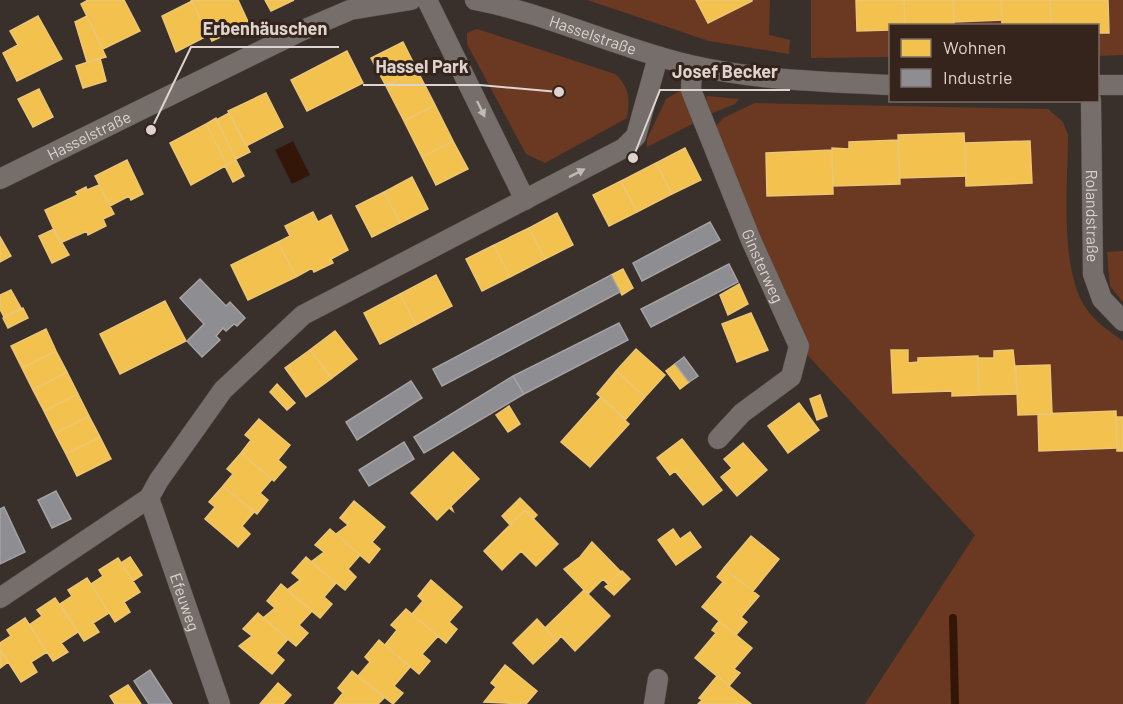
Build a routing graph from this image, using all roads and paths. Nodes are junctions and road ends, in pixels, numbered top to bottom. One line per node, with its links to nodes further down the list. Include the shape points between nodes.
1 (411, 0): 10 (street, Hasselstraße, via 350,10 301,31)
2 (427, 0): 11 (street, one-way to 11)
3 (475, 0): 4 (street, Hasselstraße, via 526,11)
4 (658, 57): 5 (street, Hasselstraße); 11 (street, one-way to 4, via 624,148 636,136)
5 (692, 66): 6 (street, Hasselstraße, via 794,80); 13 (street, Ginsterweg, via 691,90 751,240 800,346 791,377 742,413)
6 (889, 85)
7 (1099, 85): 8 (street)
8 (1123, 85)
9 (1091, 102): 12 (street, Rolandstraße, via 1093,274 1102,299)
10 (0, 179)
11 (525, 200): 14 (street, via 303,315 223,390)
12 (1123, 321)
13 (717, 439)
14 (149, 498): 15 (street); 17 (street, Efeuweg)
15 (0, 598)
16 (658, 679): 18 (street)
17 (220, 704)
18 (654, 704)

